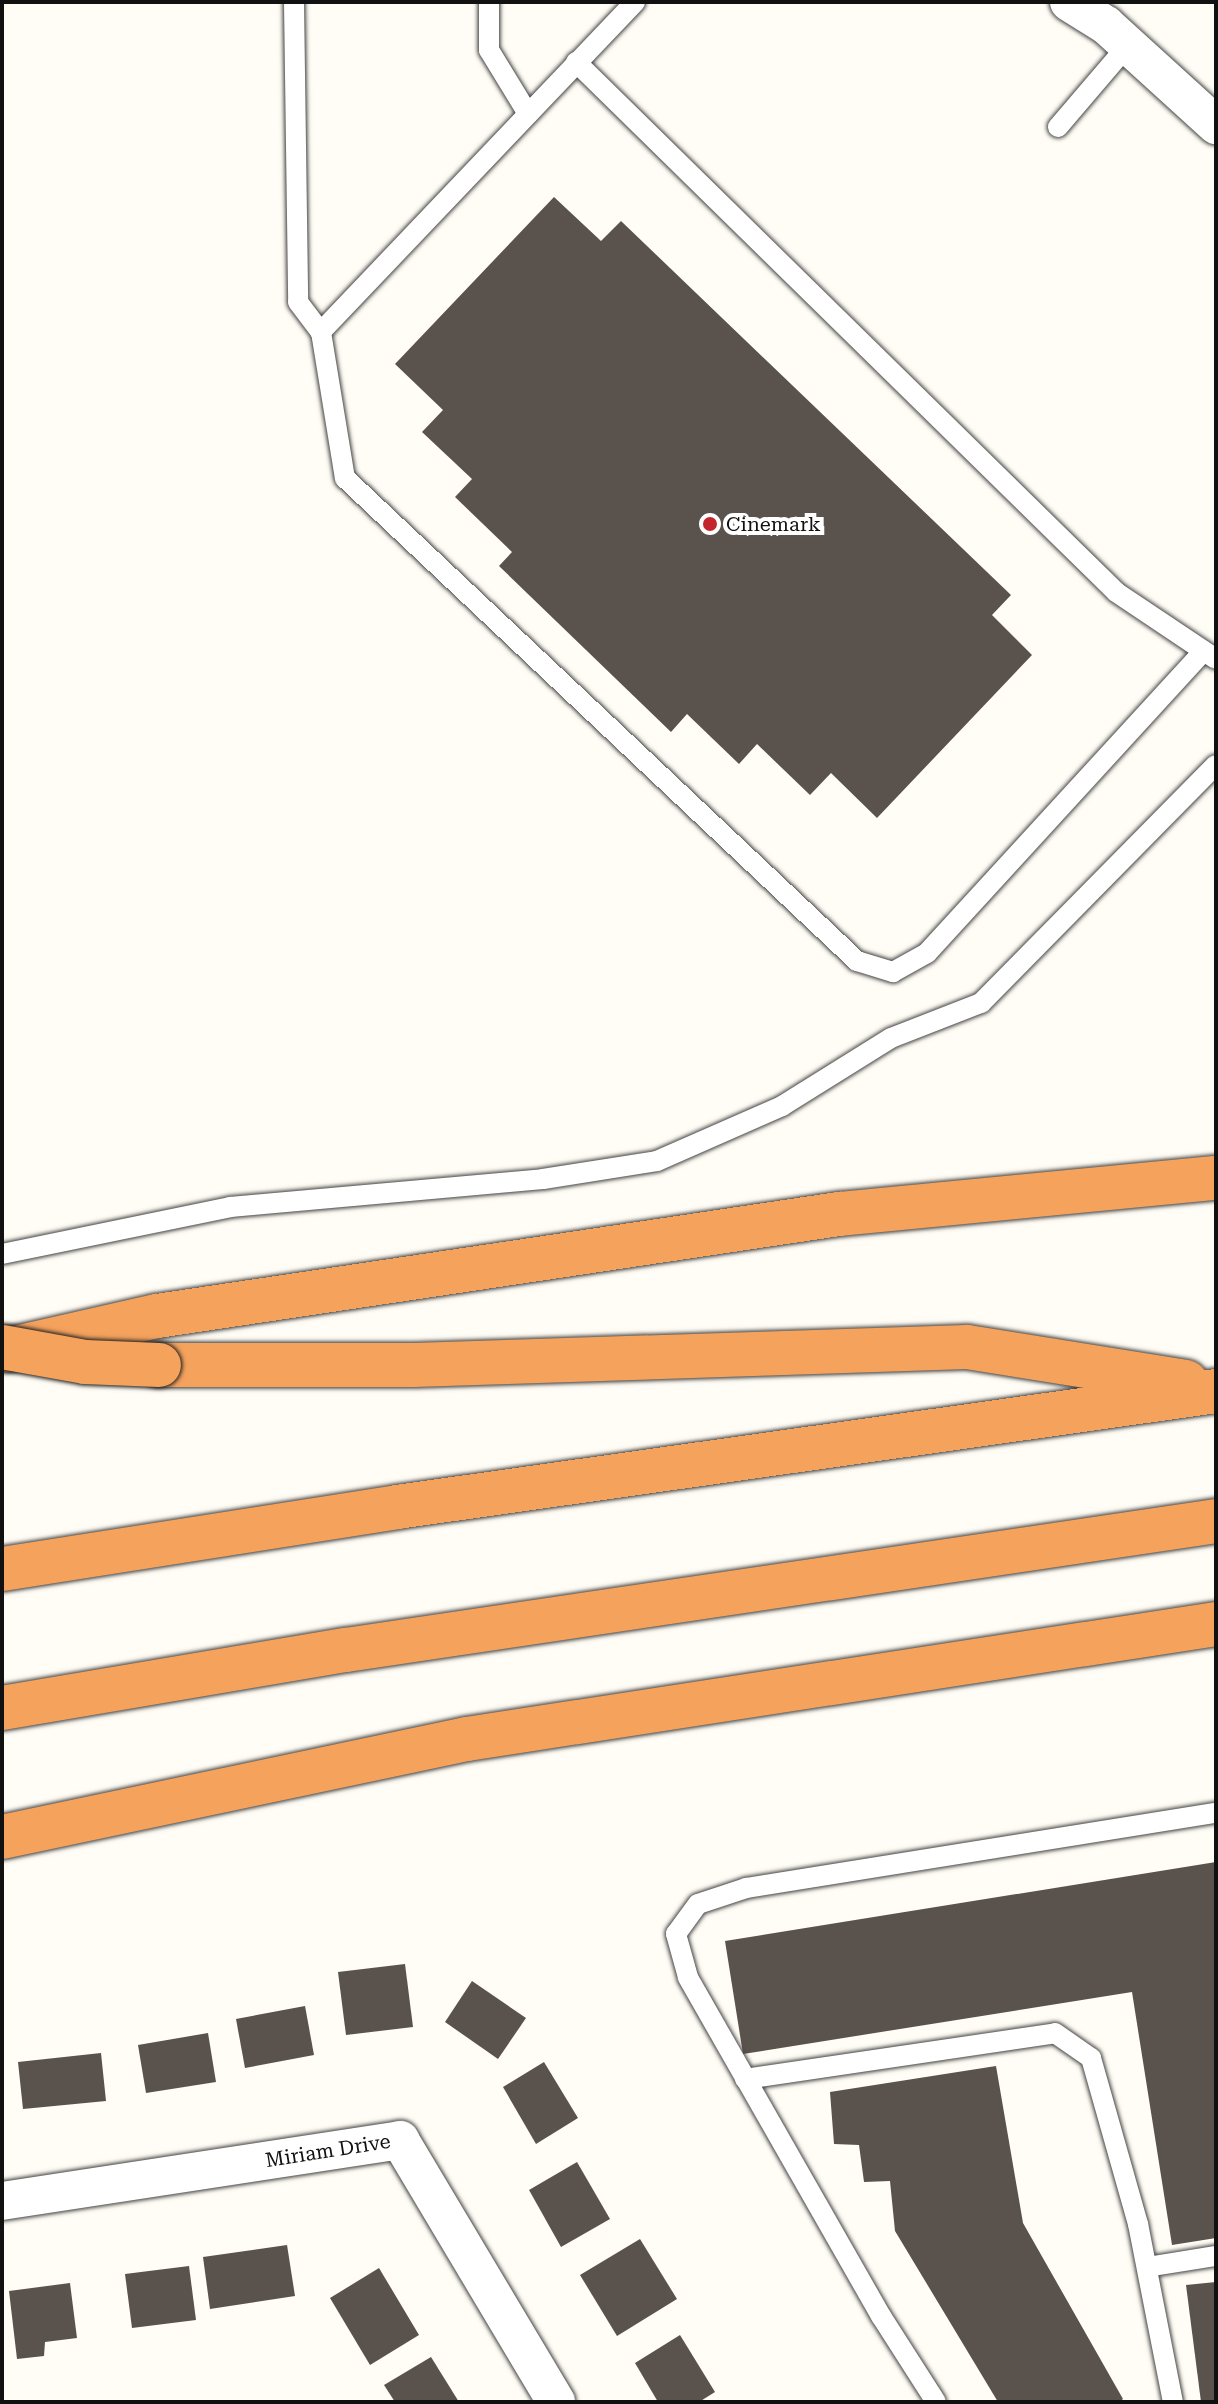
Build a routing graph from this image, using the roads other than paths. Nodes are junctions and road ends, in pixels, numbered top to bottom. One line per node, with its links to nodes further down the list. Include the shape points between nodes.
1 (294, 2): 10 (lane, via 298,302)
2 (489, 2): 7 (lane, via 489,50)
3 (635, 2): 6 (lane)
4 (1069, 2): 5 (street)
5 (1128, 45): 8 (street); 9 (lane)
6 (576, 62): 7 (lane); 11 (lane, via 1116,592)
7 (528, 114): 10 (lane)
8 (1216, 125)
9 (1058, 127)
10 (321, 332): 11 (lane, via 345,478 857,961 893,972 927,953)
11 (1210, 656)
12 (1216, 765): 14 (lane, via 981,1003 891,1038 782,1106 657,1161 543,1179 230,1207)
13 (1216, 1178): 15 (highway, via 839,1214 157,1316)
14 (2, 1254)
15 (2, 1349): 16 (highway, bridge, via 85,1362 159,1365 414,1365 967,1347)
16 (1216, 1389): 18 (highway)
17 (1216, 1521): 20 (highway, via 346,1650)
18 (2, 1569)
19 (1216, 1624): 22 (highway, via 467,1739)
20 (2, 1708)
21 (1216, 1813): 23 (lane, via 746,1888 698,1904 676,1934 688,1977)
22 (2, 1837)
23 (745, 2079): 26 (lane, via 1055,2033 1091,2058); 28 (lane)
24 (2, 2201): 27 (street, Miriam Drive, via 400,2140)
25 (1216, 2256): 26 (lane)
26 (1147, 2267): 29 (lane)
27 (556, 2402)
28 (936, 2402)
29 (1173, 2402)

